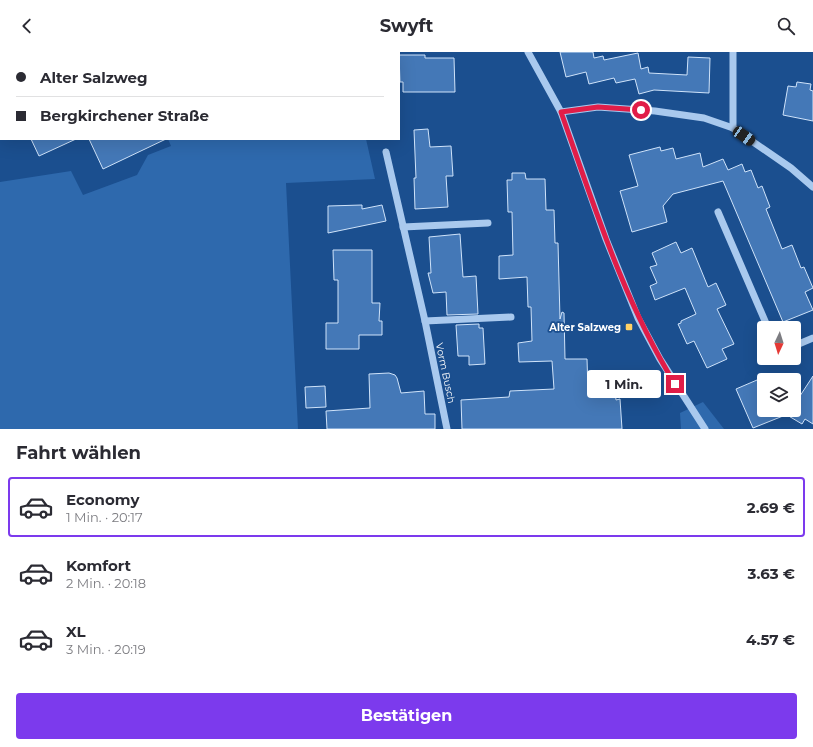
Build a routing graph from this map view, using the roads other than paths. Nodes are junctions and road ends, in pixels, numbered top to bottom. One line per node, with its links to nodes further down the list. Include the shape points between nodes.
1 (528, 52): 3 (street)
2 (733, 52): 4 (street)
3 (561, 112): 4 (street, via 598,107 655,111 704,118); 16 (street, via 606,239 638,318 660,359)
4 (733, 128): 6 (street, via 791,168)
5 (386, 152): 9 (street, Vorm Busch)
6 (813, 187)
7 (718, 212): 12 (street)
8 (488, 223): 9 (street)
9 (403, 227): 11 (street, Vorm Busch)
10 (511, 317): 11 (street)
11 (425, 321): 15 (street, Vorm Busch)
12 (765, 321)
13 (813, 338): 14 (street)
14 (801, 343)
15 (447, 429)
16 (705, 429)

